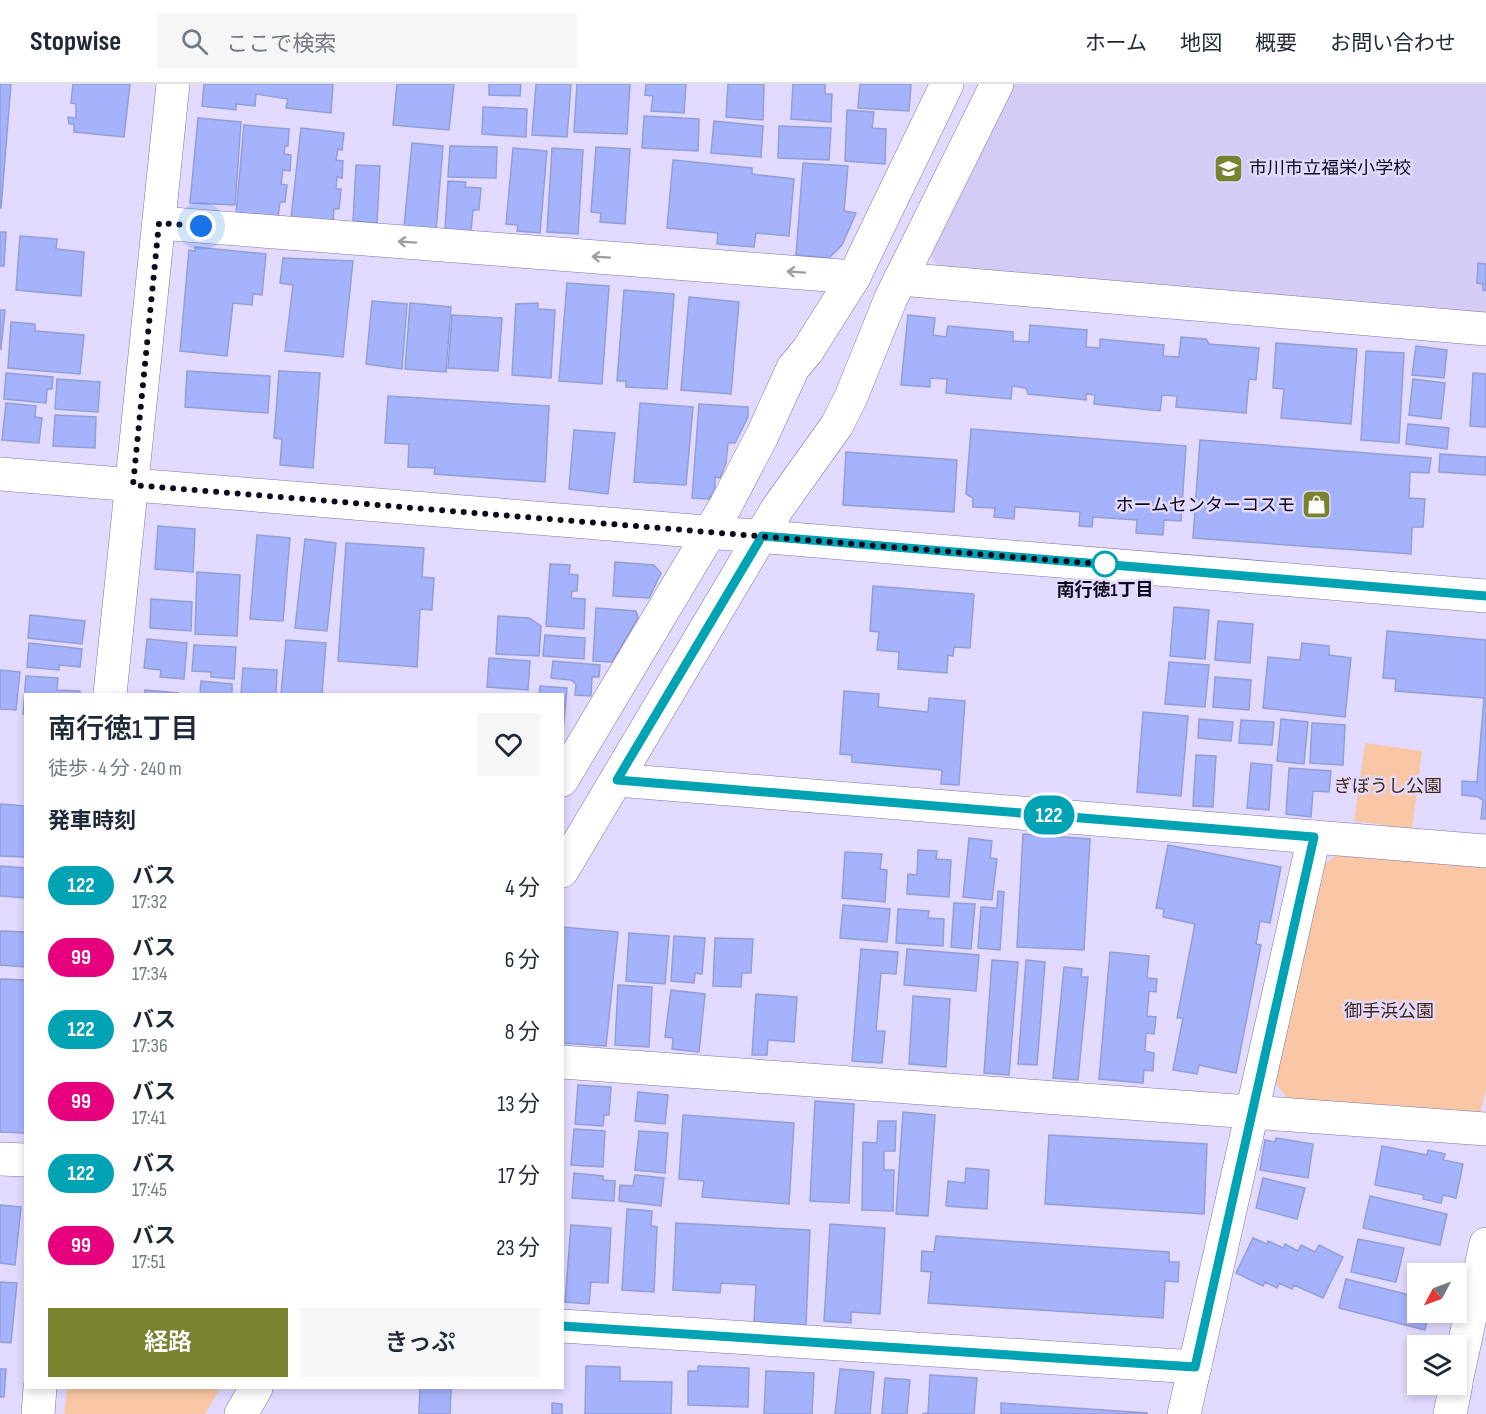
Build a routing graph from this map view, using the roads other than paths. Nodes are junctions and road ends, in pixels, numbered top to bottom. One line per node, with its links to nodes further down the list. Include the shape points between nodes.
1 (172, 84): 4 (street)
2 (947, 84): 5 (street)
3 (997, 84): 6 (street)
4 (159, 223): 5 (street, one-way to 4); 9 (street)
5 (854, 277): 10 (street, via 793,368 762,436)
6 (900, 279): 7 (street); 11 (street, via 837,424)
7 (1486, 329)
8 (0, 474): 9 (street)
9 (133, 485): 10 (street); 13 (street)
10 (710, 532): 11 (street); 14 (street)
11 (762, 536): 12 (street); 15 (street)
12 (1486, 596)
13 (110, 693)
14 (564, 777)
15 (617, 780): 16 (street); 18 (street)
16 (1314, 837): 17 (street); 20 (street)
17 (1486, 851)
18 (564, 868)
19 (564, 1062): 20 (street)
20 (1252, 1112): 21 (street); 27 (street)
21 (1486, 1129)
22 (0, 1159): 23 (street)
23 (24, 1160)
24 (1486, 1244): 26 (street)
25 (564, 1326): 27 (street)
26 (1466, 1335)
27 (1195, 1367): 33 (street)
28 (40, 1389): 31 (street)
29 (255, 1389): 32 (street)
30 (1454, 1395): 34 (street)
31 (38, 1414)
32 (241, 1414)
33 (1184, 1414)
34 (1450, 1414)

